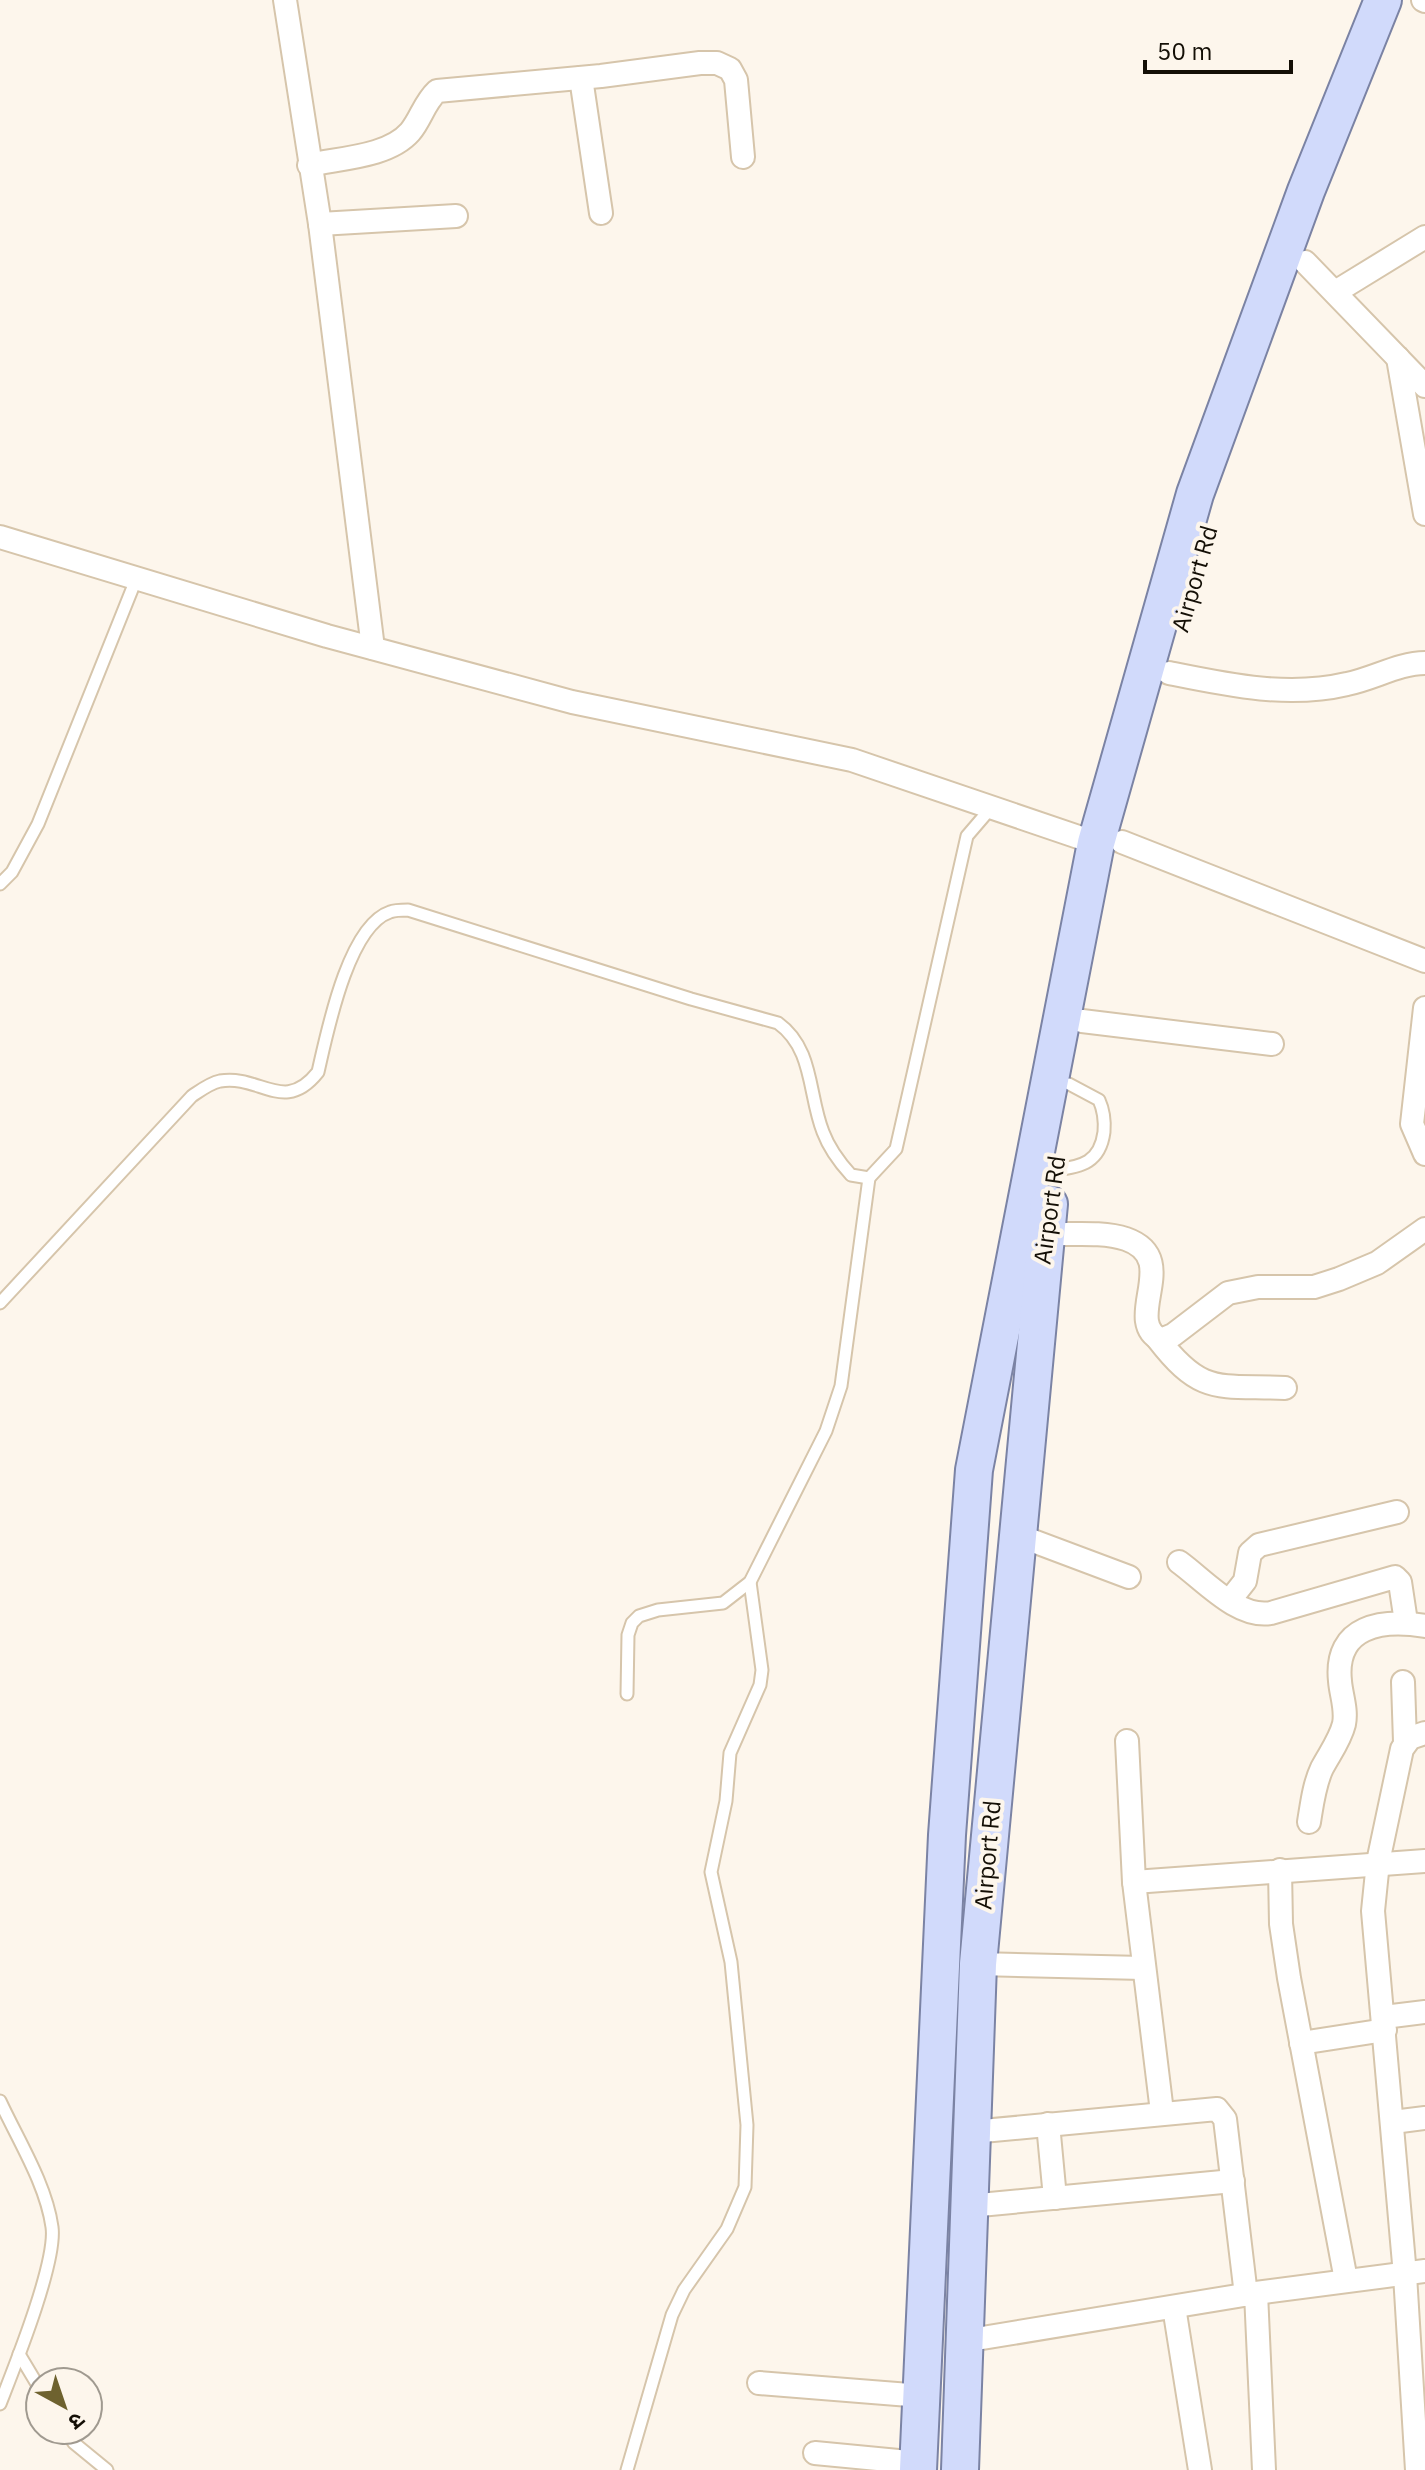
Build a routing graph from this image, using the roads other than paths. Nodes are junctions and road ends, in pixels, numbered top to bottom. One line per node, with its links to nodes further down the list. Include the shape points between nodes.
1 (285, 0): 6 (street)
2 (1383, 0): 22 (main road, via 1306,191 1195,494)
3 (1404, 0): 11 (main road, Airport Rd)
4 (581, 78): 5 (street, via 700,63 730,69 739,95); 6 (street, via 437,91 413,129 392,147); 7 (street)
5 (743, 157)
6 (309, 165): 9 (street)
7 (601, 213)
8 (456, 216): 9 (street)
9 (320, 224): 18 (street)
10 (1425, 237): 12 (street)
11 (1305, 262): 12 (street); 20 (main road, Airport Rd, via 1216,504)
12 (1337, 291): 13 (street)
13 (1398, 356): 14 (street); 15 (street)
14 (1425, 386)
15 (1425, 514)
16 (0, 537): 17 (street)
17 (138, 576): 18 (street); 23 (lane, via 38,824)
18 (373, 648): 21 (street, via 572,702 852,760)
19 (1425, 663): 20 (street, via 1346,685 1288,691)
20 (1169, 673): 22 (main road, Airport Rd)
21 (991, 808): 22 (street); 29 (lane, via 967,836 896,1149)
22 (1109, 843): 24 (street); 26 (main road, Airport Rd); 73 (main road, via 974,1470 947,1835)
23 (0, 884)
24 (1425, 961)
25 (1425, 1008): 28 (street, via 1412,1124)
26 (1082, 1021): 27 (street); 31 (main road, Airport Rd)
27 (1272, 1044)
28 (1425, 1154)
29 (869, 1178): 32 (lane, via 851,1175 837,1157 824,1134 802,1052 778,1023 408,910 388,912 355,949 318,1072 310,1082 282,1093 219,1081 192,1096); 39 (lane, via 841,1386 826,1431)
30 (1425, 1229): 33 (street, via 1377,1263 1326,1283 1228,1293 1173,1335)
31 (1044, 1234): 33 (street, via 1125,1239 1145,1251 1153,1270 1147,1324); 36 (main road, Airport Rd)
32 (0, 1303)
33 (1158, 1339): 34 (street, via 1184,1371 1207,1384)
34 (1285, 1388)
35 (1397, 1512): 40 (street, via 1259,1545 1250,1553 1245,1581)
36 (1017, 1535): 38 (street); 51 (main road, Airport Rd)
37 (1179, 1562): 40 (street)
38 (1129, 1577)
39 (750, 1582): 43 (lane, via 723,1603 639,1616 628,1635); 79 (lane, via 760,1685 730,1753 711,1872 731,1962 747,2125 745,2187 727,2229 672,2315)
40 (1230, 1600): 41 (street, via 1248,1613 1262,1614 1395,1577)
41 (1416, 1624): 46 (street, via 1360,1630 1346,1646 1339,1679 1345,1719 1319,1778)
42 (1403, 1682): 44 (street)
43 (627, 1694)
44 (1415, 1737): 48 (street)
45 (1127, 1741): 50 (street)
46 (1309, 1822)
47 (1425, 1861): 48 (street)
48 (1378, 1862): 49 (street); 54 (street, via 1373,1911)
49 (1280, 1870): 50 (street); 55 (street, via 1281,1924)
50 (1134, 1882): 52 (street)
51 (978, 1964): 52 (street); 61 (main road, Airport Rd)
52 (1143, 1968): 57 (street)
53 (1425, 2012): 54 (street)
54 (1385, 2023): 55 (street); 59 (street)
55 (1301, 2043): 66 (street)
56 (0, 2101): 70 (lane, via 45,2199 52,2228)
57 (1162, 2112): 60 (street); 62 (street, via 1221,2111)
58 (1425, 2118): 59 (street)
59 (1393, 2122): 65 (street)
60 (1048, 2124): 61 (street); 63 (street)
61 (972, 2132): 64 (main road, Airport Rd)
62 (1233, 2181): 63 (street); 67 (street)
63 (1055, 2198): 64 (street)
64 (969, 2206): 69 (main road, Airport Rd)
65 (1415, 2273): 66 (street); 83 (street)
66 (1346, 2280): 67 (street)
67 (1251, 2294): 68 (street); 82 (street)
68 (1174, 2307): 69 (street); 81 (street)
69 (964, 2341): 80 (main road, Airport Rd)
70 (19, 2354): 71 (lane); 74 (lane)
71 (26, 2366)
72 (759, 2383): 73 (street)
73 (922, 2396): 77 (main road)
74 (0, 2404)
75 (78, 2446): 78 (lane)
76 (815, 2453): 77 (street)
77 (918, 2467)
78 (107, 2470)
79 (627, 2470)
80 (960, 2470)
81 (1200, 2470)
82 (1264, 2470)
83 (1417, 2470)

